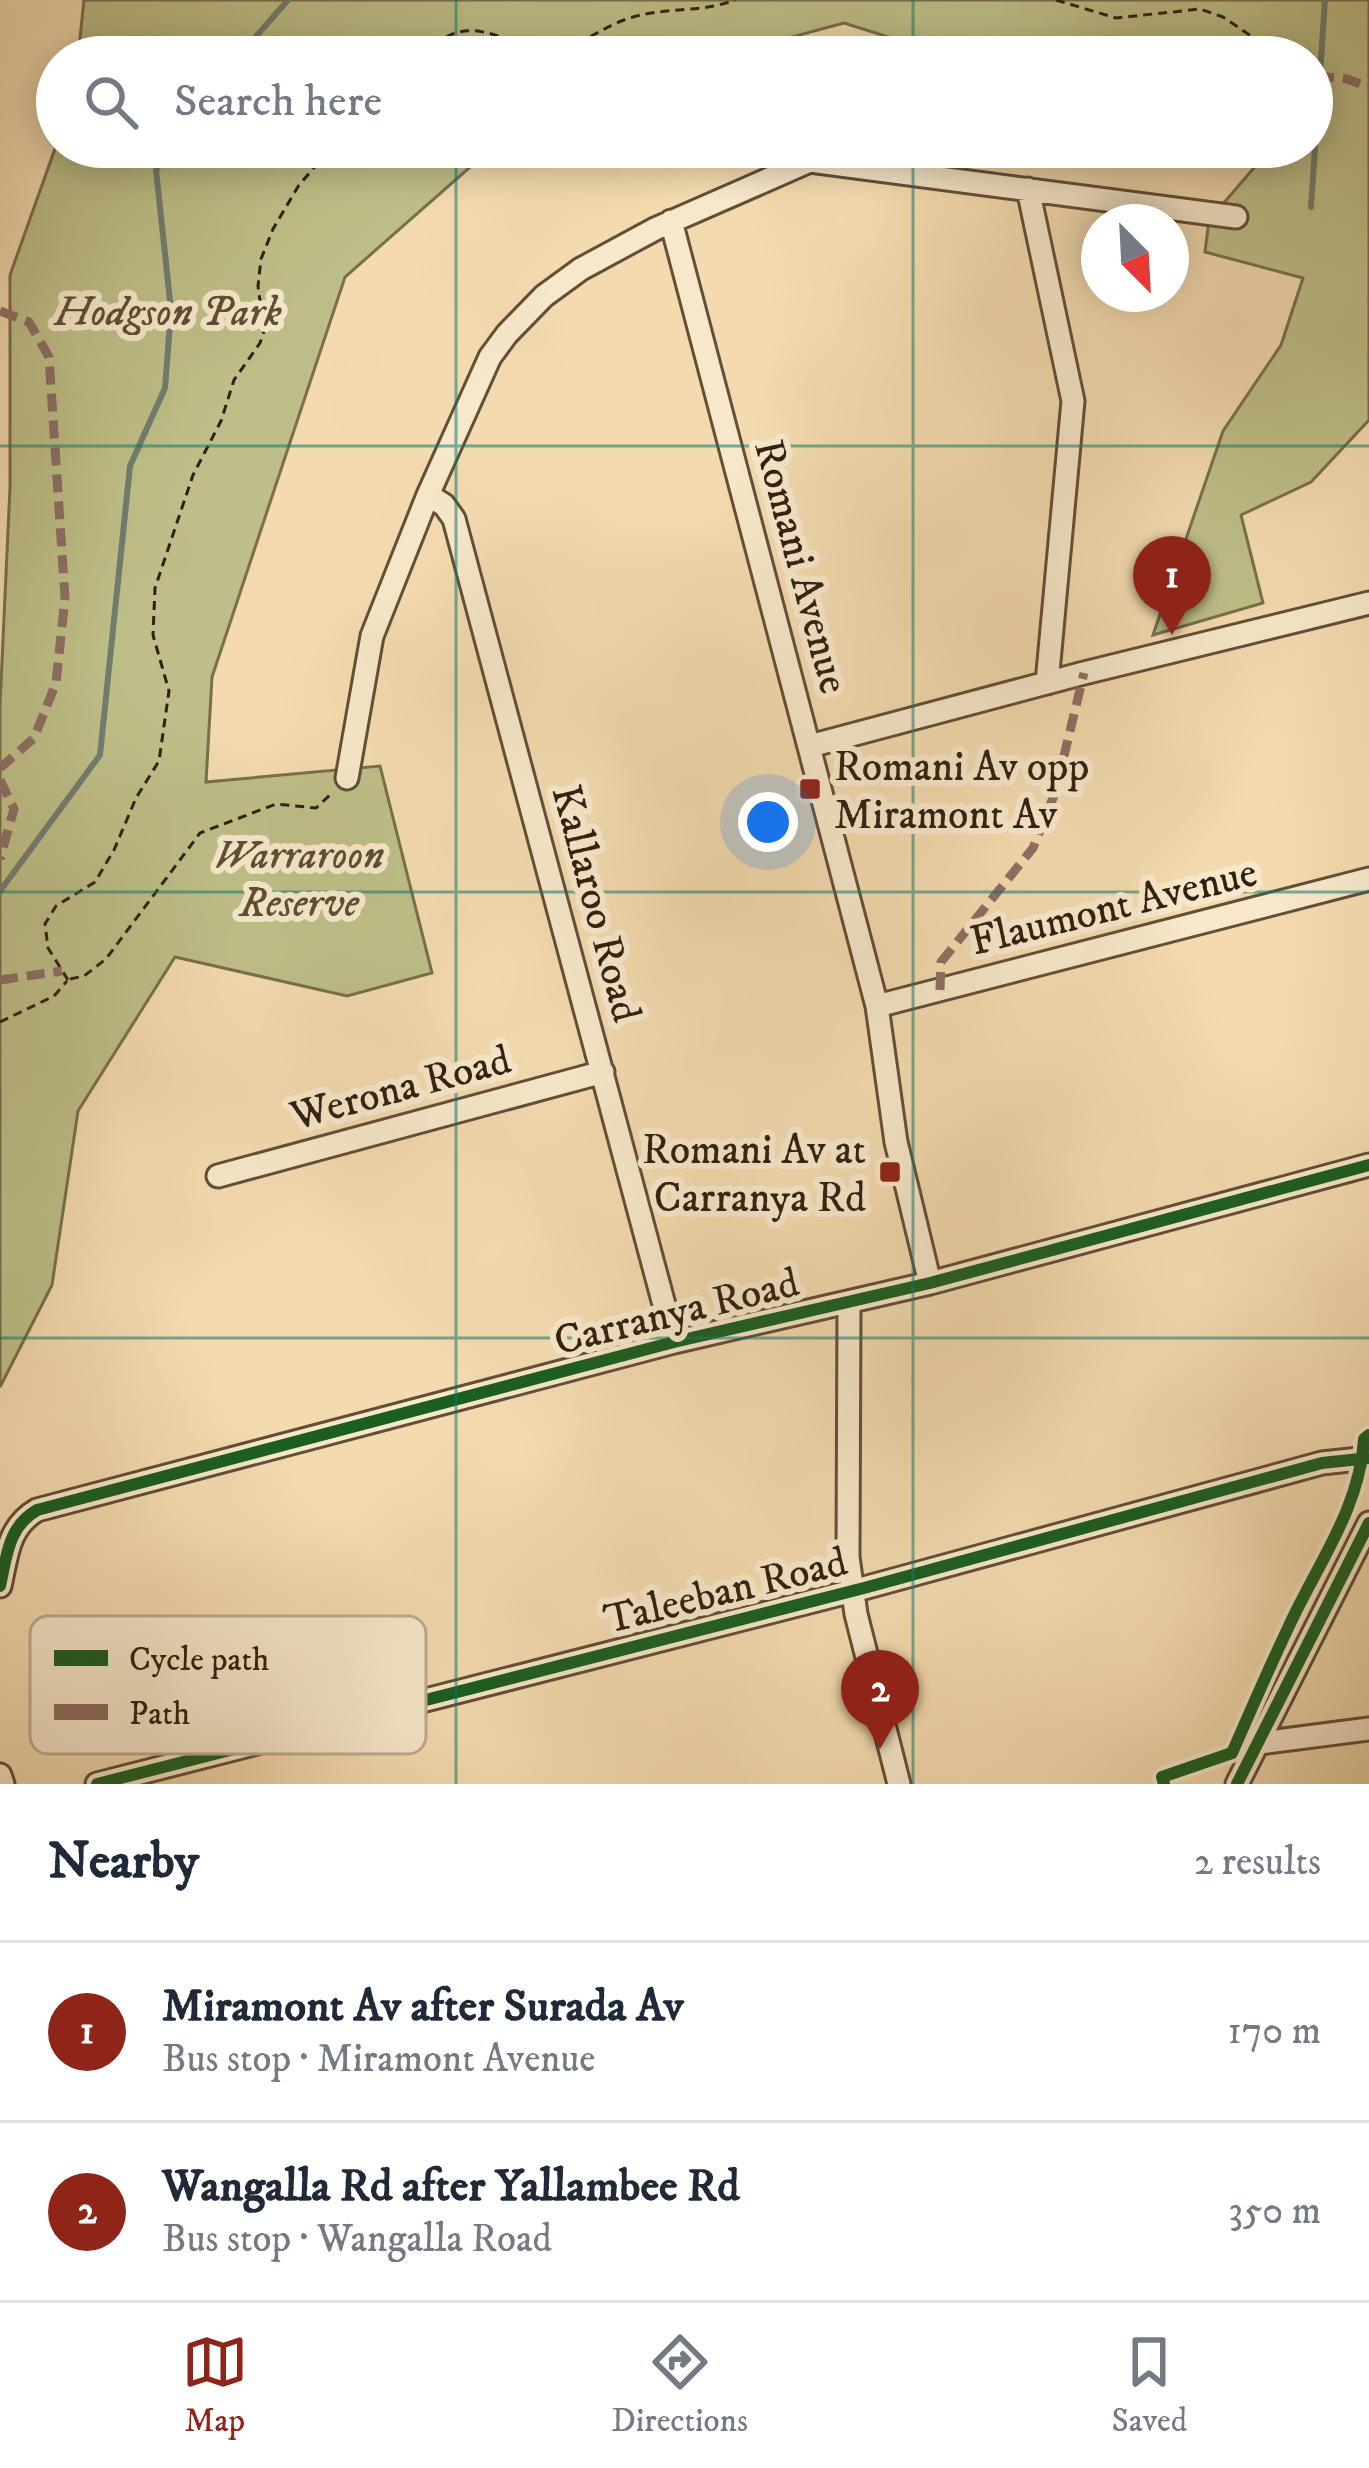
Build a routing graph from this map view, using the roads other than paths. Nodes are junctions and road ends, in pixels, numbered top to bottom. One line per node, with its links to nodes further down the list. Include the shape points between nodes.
1 (794, 168): 5 (street)
2 (864, 168): 3 (street)
3 (1028, 189): 4 (street); 8 (street, via 1073,401)
4 (1236, 217)
5 (671, 221): 6 (street, via 565,280 507,334); 9 (street, Romani Avenue)
6 (432, 485): 10 (street, via 365,658); 13 (street, Kallaroo Road, via 454,519)
7 (1369, 603): 8 (street)
8 (1047, 682): 9 (street)
9 (810, 746): 12 (street, Romani Avenue)
10 (347, 778)
11 (1369, 879): 12 (street, Flaumont Avenue)
12 (877, 1006): 16 (street, Romani Avenue, via 896,1142)
13 (603, 1072): 15 (street, Werona Road); 18 (street, Kallaroo Road)
14 (1369, 1165): 16 (street, Carranya Road)
15 (218, 1176)
16 (929, 1283): 17 (street, Carranya Road)
17 (849, 1302): 18 (street, Carranya Road); 22 (street)
18 (674, 1342): 21 (street, Carranya Road, via 37,1510 10,1537)
19 (1369, 1458): 22 (street, Taleeban Road, via 1322,1463)
20 (1369, 1523): 25 (street)
21 (0, 1586)
22 (852, 1591): 23 (street, Taleeban Road); 30 (street)
23 (426, 1700)
24 (1369, 1730): 25 (street)
25 (1260, 1744): 31 (street)
26 (214, 1754): 29 (street, Taleeban Road)
27 (0, 1775): 28 (street)
28 (3, 1784)
29 (97, 1784)
30 (899, 1784)
31 (1238, 1784)

